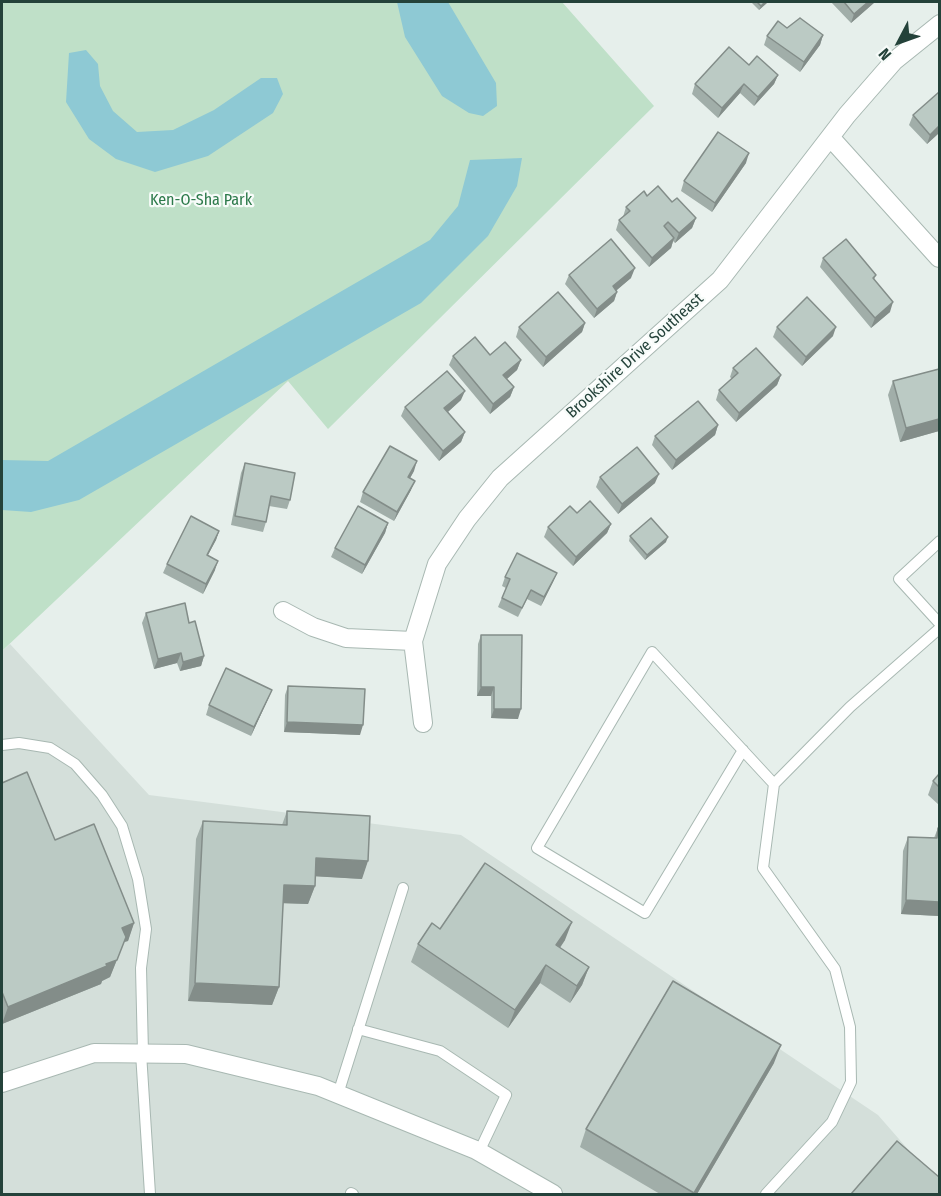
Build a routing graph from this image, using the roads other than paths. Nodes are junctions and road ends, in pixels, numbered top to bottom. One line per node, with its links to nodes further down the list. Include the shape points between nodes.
1 (939, 24): 2 (street, Brookshire Drive Southeast, via 894,61)
2 (830, 137): 3 (street); 7 (street, Brookshire Drive Southeast, via 720,280 500,478 437,564)
3 (939, 258)
4 (939, 541): 6 (lane, via 899,579)
5 (283, 611): 7 (street, via 346,638)
6 (939, 626): 11 (lane, via 850,707)
7 (412, 641): 8 (street, Brookshire Drive Southeast)
8 (423, 723)
9 (2, 745): 14 (lane, via 19,743 50,748 75,764 122,826 138,879 146,929 141,968)
10 (743, 750): 10 (lane, via 652,652 537,848 645,913); 11 (lane)
11 (774, 784): 20 (lane, via 763,868 835,969 850,1027 851,1082 832,1122)
12 (403, 888): 13 (lane)
13 (358, 1029): 16 (lane); 17 (lane, via 440,1051 506,1095)
14 (142, 1053): 15 (street, via 94,1053); 16 (street, via 186,1054); 18 (lane)
15 (2, 1083)
16 (338, 1094): 17 (street)
17 (478, 1152): 19 (street)
18 (149, 1194)
19 (553, 1194)
20 (766, 1194)

